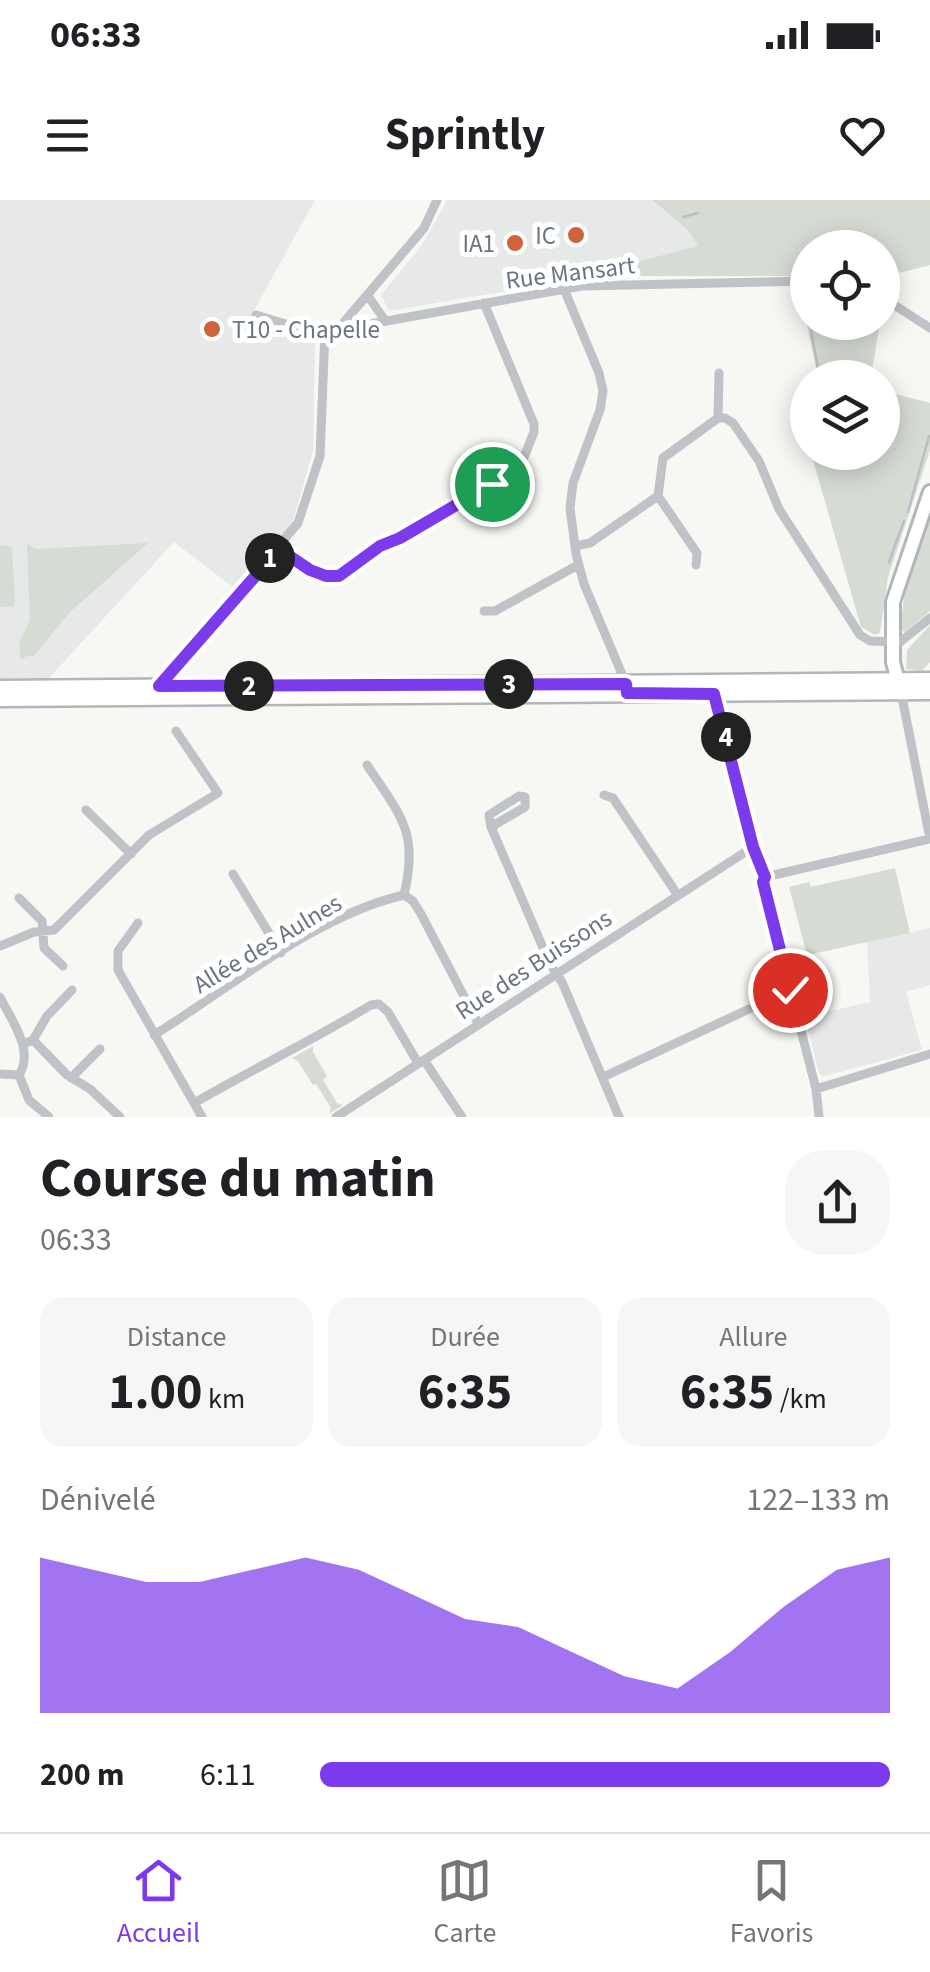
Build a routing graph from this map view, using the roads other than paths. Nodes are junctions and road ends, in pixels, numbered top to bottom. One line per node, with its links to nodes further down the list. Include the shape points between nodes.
1 (438, 200): 4 (street, via 424,228)
2 (790, 281): 3 (street, Rue Mansart)
3 (564, 289): 5 (street, Rue Mansart); 16 (street, via 603,391 573,482)
4 (368, 296): 8 (street); 9 (street)
5 (484, 303): 8 (street, Rue Mansart); 17 (street, via 534,424 519,470 380,546 339,576 310,570)
6 (900, 309): 10 (street)
7 (256, 315): 11 (street)
8 (384, 320): 9 (street, Rue Mansart)
9 (339, 328): 11 (street, Rue Mansart)
10 (930, 328)
11 (324, 332): 17 (street, via 320,456 303,513)
12 (719, 373): 13 (street)
13 (718, 418): 15 (street, via 664,458); 22 (street, via 733,423 760,461 778,509 858,632)
14 (930, 492): 22 (main road, via 894,596)
15 (658, 496): 16 (street, via 590,543); 19 (street, via 698,553)
16 (575, 546): 18 (street)
17 (279, 549): 26 (street)
18 (578, 565): 20 (street); 28 (street)
19 (696, 565)
20 (484, 611)
21 (930, 618): 22 (street)
22 (894, 646): 23 (main road); 25 (main road)
23 (874, 679): 25 (main road); 28 (main road)
24 (930, 680): 25 (main road)
25 (900, 685): 29 (main road); 30 (main road); 37 (street)
26 (159, 686): 27 (main road); 28 (main road)
27 (0, 688)
28 (627, 688): 30 (main road); 31 (main road)
29 (930, 692)
30 (714, 694): 38 (street)
31 (0, 700)
32 (176, 731): 39 (street, via 218,793 149,835)
33 (367, 765): 43 (street, via 410,837)
34 (604, 794): 42 (street)
35 (86, 810): 39 (street)
36 (490, 827): 50 (street)
37 (930, 839): 41 (street)
38 (753, 847): 41 (street); 42 (street, Rue des Buissons)
39 (131, 854): 46 (street, via 54,930)
40 (233, 874): 48 (street)
41 (765, 877): 52 (street)
42 (677, 894): 50 (street, Rue des Buissons)
43 (404, 895): 48 (street, Allée des Aulnes); 54 (street, via 421,914)
44 (20, 898): 46 (street, via 42,921)
45 (138, 923): 55 (street, via 116,963)
46 (42, 932): 47 (street); 49 (street, via 44,948)
47 (0, 946)
48 (281, 953): 55 (street, Allée des Aulnes)
49 (63, 966)
50 (557, 973): 54 (street, Rue des Buissons); 62 (street)
51 (72, 990): 56 (street)
52 (790, 990): 62 (street); 64 (street)
53 (0, 996): 56 (street)
54 (478, 1024): 59 (street, Rue des Buissons)
55 (154, 1034): 65 (street)
56 (27, 1045): 61 (street); 63 (street)
57 (100, 1049): 63 (street)
58 (930, 1054): 64 (street)
59 (421, 1062): 65 (street, via 388,1012 372,1005); 69 (street, Rue des Buissons); 70 (street)
60 (0, 1074): 61 (street)
61 (19, 1075): 67 (street, via 32,1103)
62 (603, 1077): 71 (street)
63 (71, 1078): 66 (street)
64 (816, 1089): 72 (street)
65 (194, 1103): 68 (street)
66 (113, 1114)
67 (48, 1117)
68 (202, 1117)
69 (336, 1117)
70 (462, 1117)
71 (620, 1117)
72 (819, 1117)

